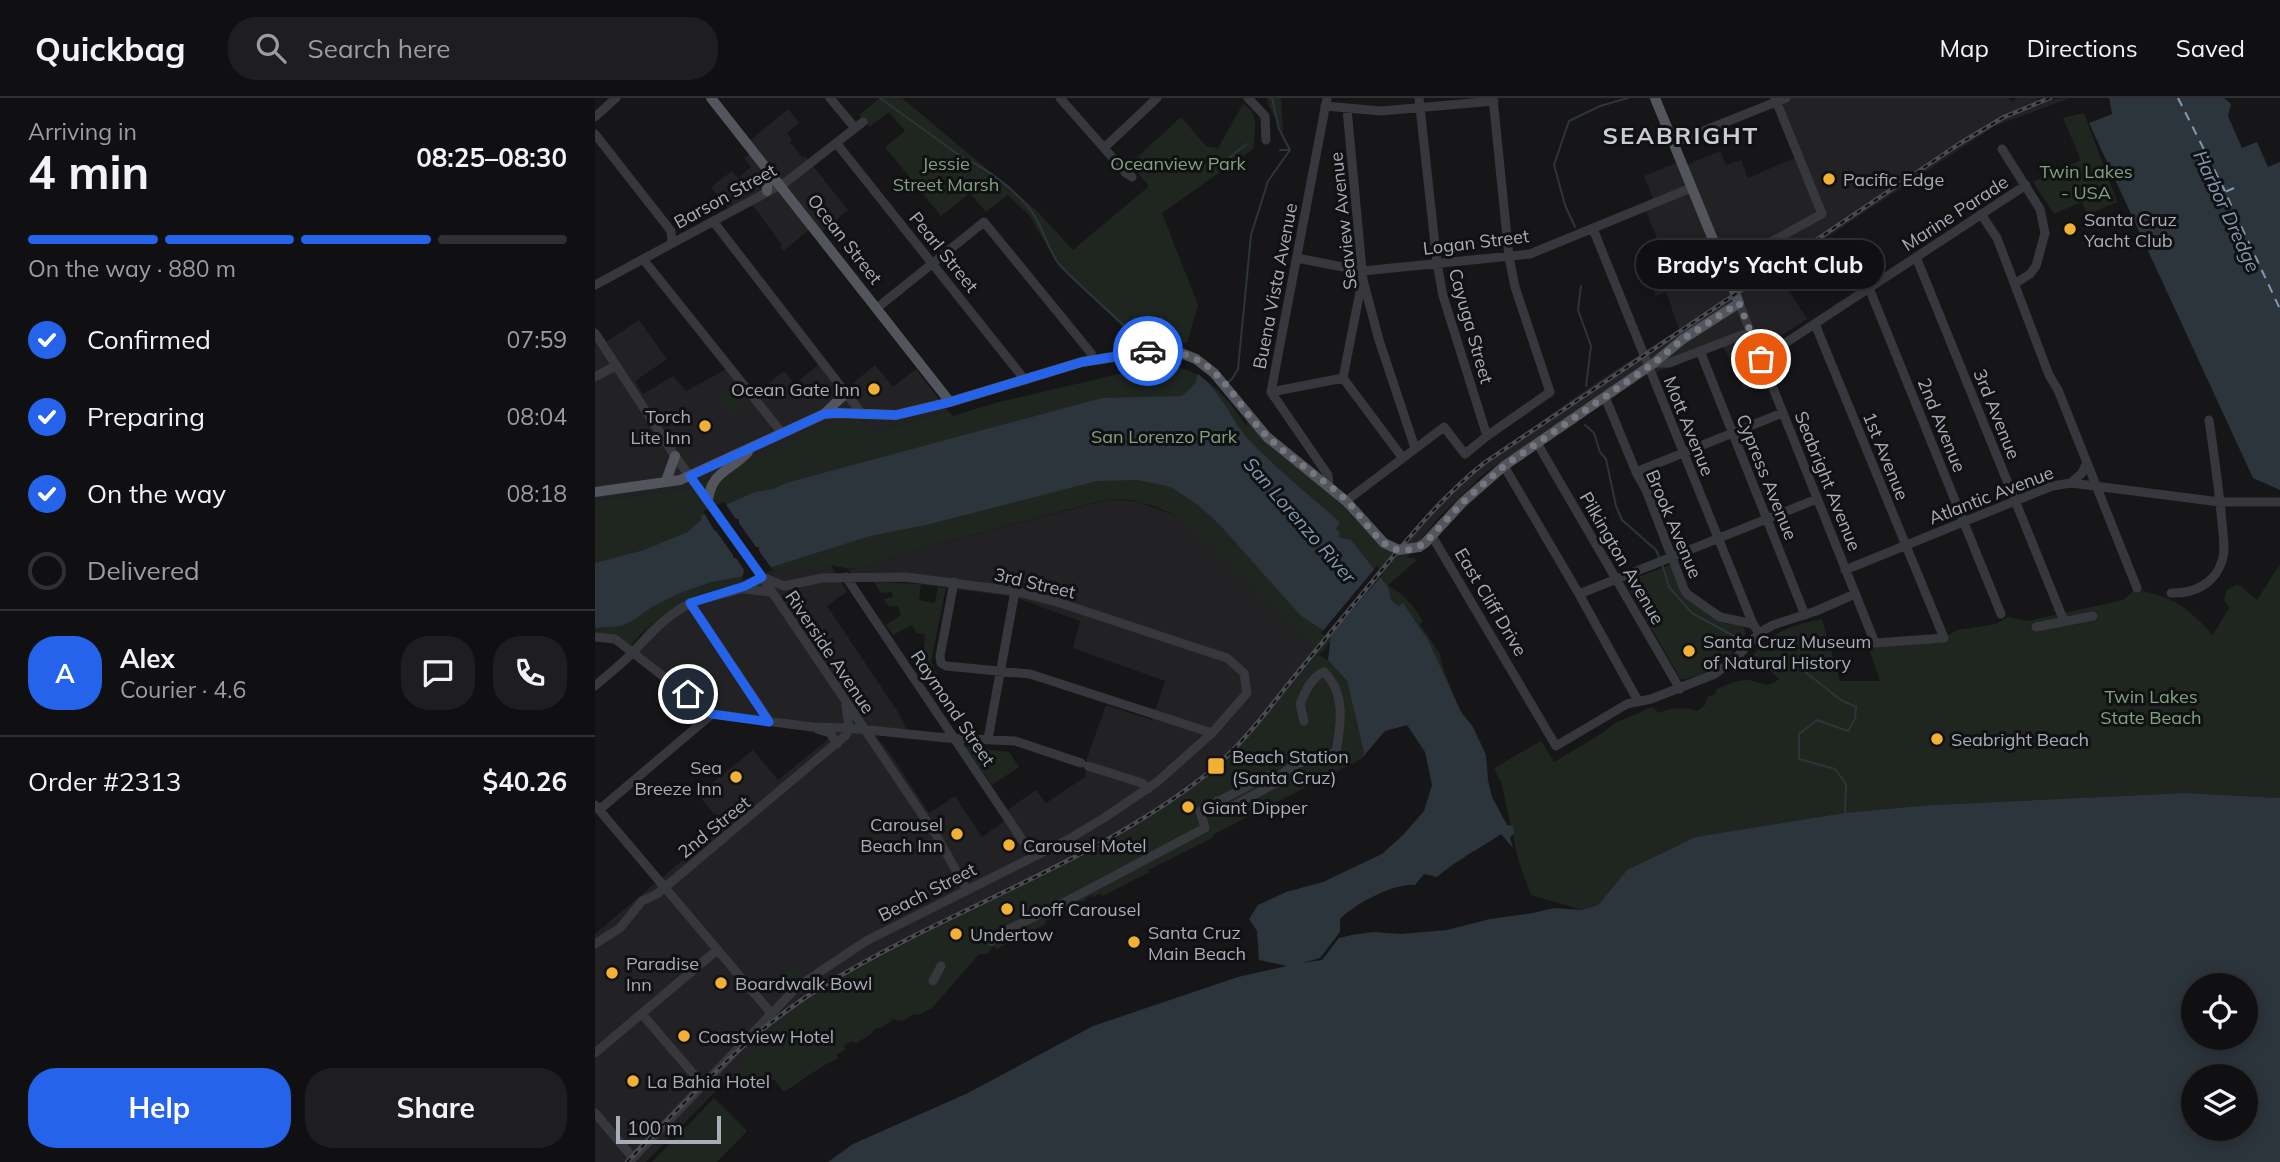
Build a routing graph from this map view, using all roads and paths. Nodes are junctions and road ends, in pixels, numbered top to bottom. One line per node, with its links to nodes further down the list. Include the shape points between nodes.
1 (616, 98): 14 (street)
2 (711, 98): 21 (main road, Ocean Street)
3 (830, 98): 18 (street, Barson Street, via 859,125)
4 (1060, 98): 19 (street)
5 (1157, 98): 19 (street)
6 (1248, 98): 16 (street, via 1265,116)
7 (1419, 98): 13 (street, Cayuga Street)
8 (1655, 98): 17 (main road, Seabright Avenue)
9 (1493, 99): 13 (street); 31 (street)
10 (1780, 99): 17 (street); 37 (street, via 1822,214)
11 (1326, 102): 12 (street); 33 (street, Buena Vista Avenue)
12 (1347, 109): 13 (street); 38 (street, Seaview Avenue)
13 (1420, 109): 36 (street, Cayuga Street)
14 (595, 117)
15 (595, 134): 30 (street, via 671,231)
16 (1266, 140)
17 (1673, 143): 25 (main road, Seabright Avenue)
18 (837, 144): 23 (street, Barson Street); 35 (street, Pearl Street)
19 (1104, 148): 22 (street)
20 (2002, 149): 24 (street)
21 (768, 171): 23 (main road, Ocean Street); 26 (main road)
22 (1132, 177)
23 (780, 185): 26 (street, Barson Street); 43 (main road, Ocean Street)
24 (2026, 185): 27 (street, Marine Parade); 39 (street, via 2040,209 2045,233 2036,266)
25 (1691, 188): 29 (street, Logan Street); 37 (main road, Seabright Avenue)
26 (767, 191): 28 (street, Barson Street)
27 (1981, 214): 32 (street, Marine Parade); 39 (street, via 1997,238)
28 (713, 221): 30 (street, Barson Street); 56 (street)
29 (1593, 229): 31 (street, Logan Street, via 1530,254); 50 (street, Mott Avenue)
30 (672, 243): 34 (street, Barson Street)
31 (1509, 257): 36 (street, Logan Street); 65 (street, via 1551,393)
32 (1916, 257): 41 (street, Marine Parade); 84 (street, 3rd Avenue)
33 (1297, 258): 38 (street, Logan Street); 55 (street, Buena Vista Avenue)
34 (643, 260): 40 (street, Barson Street); 63 (street)
35 (932, 263): 43 (street); 49 (street, via 984,222 1091,353); 54 (street, Pearl Street)
36 (1437, 263): 38 (street, Logan Street); 65 (street, Cayuga Street, via 1446,307)
37 (1722, 263): 42 (main road, Seabright Avenue)
38 (1363, 275): 53 (street); 68 (street, Seaview Avenue)
39 (2015, 283): 72 (street)
40 (595, 285)
41 (1869, 288): 44 (street, Marine Parade); 88 (street, 2nd Avenue)
42 (1739, 303): 45 (street, Seabright Avenue); 50 (main road)
43 (877, 308): 58 (main road, Ocean Street)
44 (1815, 324): 48 (street, Marine Parade); 91 (street, 1st Avenue)
45 (1750, 331): 47 (street); 48 (street, Seabright Avenue)
46 (595, 333): 51 (street, Riverside Avenue)
47 (1700, 351): 50 (street); 64 (street, Cypress Avenue)
48 (1761, 359): 61 (street, Seabright Avenue)
49 (1092, 360): 54 (main road); 78 (main road, via 1161,351 1196,359 1215,373 1267,437)
50 (1651, 365): 57 (main road); 69 (street, Mott Avenue)
51 (615, 366): 52 (street); 70 (street, Riverside Avenue)
52 (595, 377)
53 (1343, 378): 55 (street); 71 (street)
54 (1025, 380): 58 (main road)
55 (1271, 392): 78 (street, Buena Vista Avenue, via 1322,466)
56 (846, 393): 59 (main road); 60 (street)
57 (1605, 397): 66 (main road); 74 (street, Brook Avenue)
58 (950, 402): 60 (main road, via 896,415)
59 (824, 414): 60 (main road); 63 (main road)
60 (862, 414)
61 (1782, 414): 64 (street); 81 (street, Seabright Avenue)
62 (2209, 420): 85 (street)
63 (782, 433): 67 (main road)
64 (1732, 433): 69 (street); 87 (street, Cypress Avenue)
65 (1487, 436): 68 (street, via 1465,454 1444,426)
66 (1537, 443): 73 (main road); 97 (street, Pilkington Avenue)
67 (752, 448): 75 (main road); 82 (main road, via 715,479)
68 (1415, 448): 71 (street)
69 (1683, 454): 74 (street); 90 (street, Mott Avenue)
70 (675, 456): 75 (street, Riverside Avenue); 76 (main road)
71 (1402, 457): 83 (street)
72 (2087, 462): 77 (street); 79 (street)
73 (1504, 466): 89 (main road); 104 (street)
74 (1636, 472): 92 (street, Brook Avenue)
75 (690, 476): 76 (main road); 82 (street, Riverside Avenue)
76 (666, 481): 80 (main road)
77 (2071, 483): 79 (street, Atlantic Avenue); 84 (street, Atlantic Avenue, via 2052,485)
78 (1325, 484): 83 (main road)
79 (2097, 488): 85 (street, Atlantic Avenue); 99 (street)
80 (595, 492)
81 (1817, 499): 87 (street); 93 (street, Seabright Avenue)
82 (708, 501): 94 (street, Riverside Avenue)
83 (1346, 501): 89 (main road, bridge, via 1384,543 1399,550 1419,547)
84 (2015, 501): 88 (street, Atlantic Avenue); 111 (street, 3rd Avenue)
85 (2220, 502): 86 (street, Atlantic Avenue); 103 (street, via 2224,553 2217,574 2193,592)
86 (2280, 502)
87 (1766, 519): 90 (street); 109 (street, Cypress Avenue)
88 (1965, 522): 91 (street, Atlantic Avenue); 108 (street, 2nd Avenue)
89 (1432, 536): 122 (street, East Cliff Drive, via 1556,746)
90 (1717, 538): 92 (street); 112 (street, Mott Avenue)
91 (1906, 545): 93 (street, Atlantic Avenue); 116 (street, 1st Avenue, via 1944,638)
92 (1671, 557): 97 (street); 112 (street, Brook Avenue, via 1687,594 1720,617)
93 (1845, 570): 105 (street, Seabright Avenue)
94 (761, 576): 96 (street, 3rd Street, via 784,586); 100 (street); 102 (street, Riverside Avenue)
95 (846, 577): 96 (street, 3rd Street); 98 (street, 3rd Street); 131 (street, Raymond Street)
96 (805, 580): 107 (street, via 783,595)
97 (1616, 580): 104 (street); 121 (street, Pilkington Avenue)
98 (954, 582): 101 (street, 3rd Street); 118 (street, via 941,663)
99 (2137, 588)
100 (738, 589): 102 (street); 106 (street)
101 (1015, 591): 118 (street); 119 (street, 3rd Street, via 1227,658)
102 (771, 592): 107 (street, Riverside Avenue)
103 (2171, 593)
104 (1579, 594): 122 (street)
105 (1855, 594): 109 (street, East Cliff Drive); 116 (street, Seabright Avenue)
106 (690, 603): 117 (street, via 665,619); 126 (street)
107 (779, 604): 123 (street, Riverside Avenue)
108 (2001, 614)
109 (1805, 615): 114 (street, East Cliff Drive)
110 (2093, 616): 111 (street)
111 (2064, 621): 113 (street)
112 (1753, 624): 114 (street, Mott Avenue)
113 (2036, 626)
114 (1759, 633): 121 (street, East Cliff Drive, via 1728,666)
115 (595, 637): 117 (street, via 615,639)
116 (1875, 643)
117 (632, 653): 120 (street); 124 (street)
118 (1000, 670): 130 (street, via 1030,674); 132 (street)
119 (1244, 673): 130 (street, Beach Street, via 1247,692)
120 (595, 686)
121 (1680, 689): 122 (street, East Cliff Drive)
122 (1638, 701)
123 (846, 703): 128 (street); 129 (street, Riverside Avenue)
124 (712, 714): 126 (street); 135 (street)
125 (1304, 721): 139 (street, via 1300,704 1311,682 1324,672 1332,680 1342,720 1336,752 1294,765 1277,777 1269,775 1217,801 1200,811 1205,828)
126 (769, 722): 127 (street)
127 (812, 727): 128 (street); 133 (street, via 830,733)
128 (849, 728): 129 (street); 133 (street, 2nd Street)
129 (864, 730): 131 (street); 138 (street, Riverside Avenue, via 936,835)
130 (1212, 733): 134 (street, Beach Street)
131 (953, 737): 132 (street); 136 (street, Raymond Street)
132 (988, 739): 134 (street, via 1015,741 1142,783)
133 (837, 744): 137 (street, 2nd Street)
134 (1148, 789): 136 (street, Beach Street, via 1077,835)
135 (597, 807): 137 (street)
136 (1033, 856): 138 (street, Beach Street)
137 (665, 888): 140 (street, 2nd Street, via 642,901 620,928); 141 (street)
138 (967, 890): 144 (street, Beach Street, via 866,941 797,987)
139 (991, 941)
140 (595, 944)
141 (717, 950): 144 (street); 145 (street)
142 (941, 966): 143 (street)
143 (933, 981)
144 (771, 1013): 147 (street, Beach Street)
145 (642, 1014): 146 (street); 147 (street)
146 (595, 1053)
147 (702, 1084): 149 (street, Beach Street)
148 (595, 1113): 149 (street)
149 (631, 1160)

